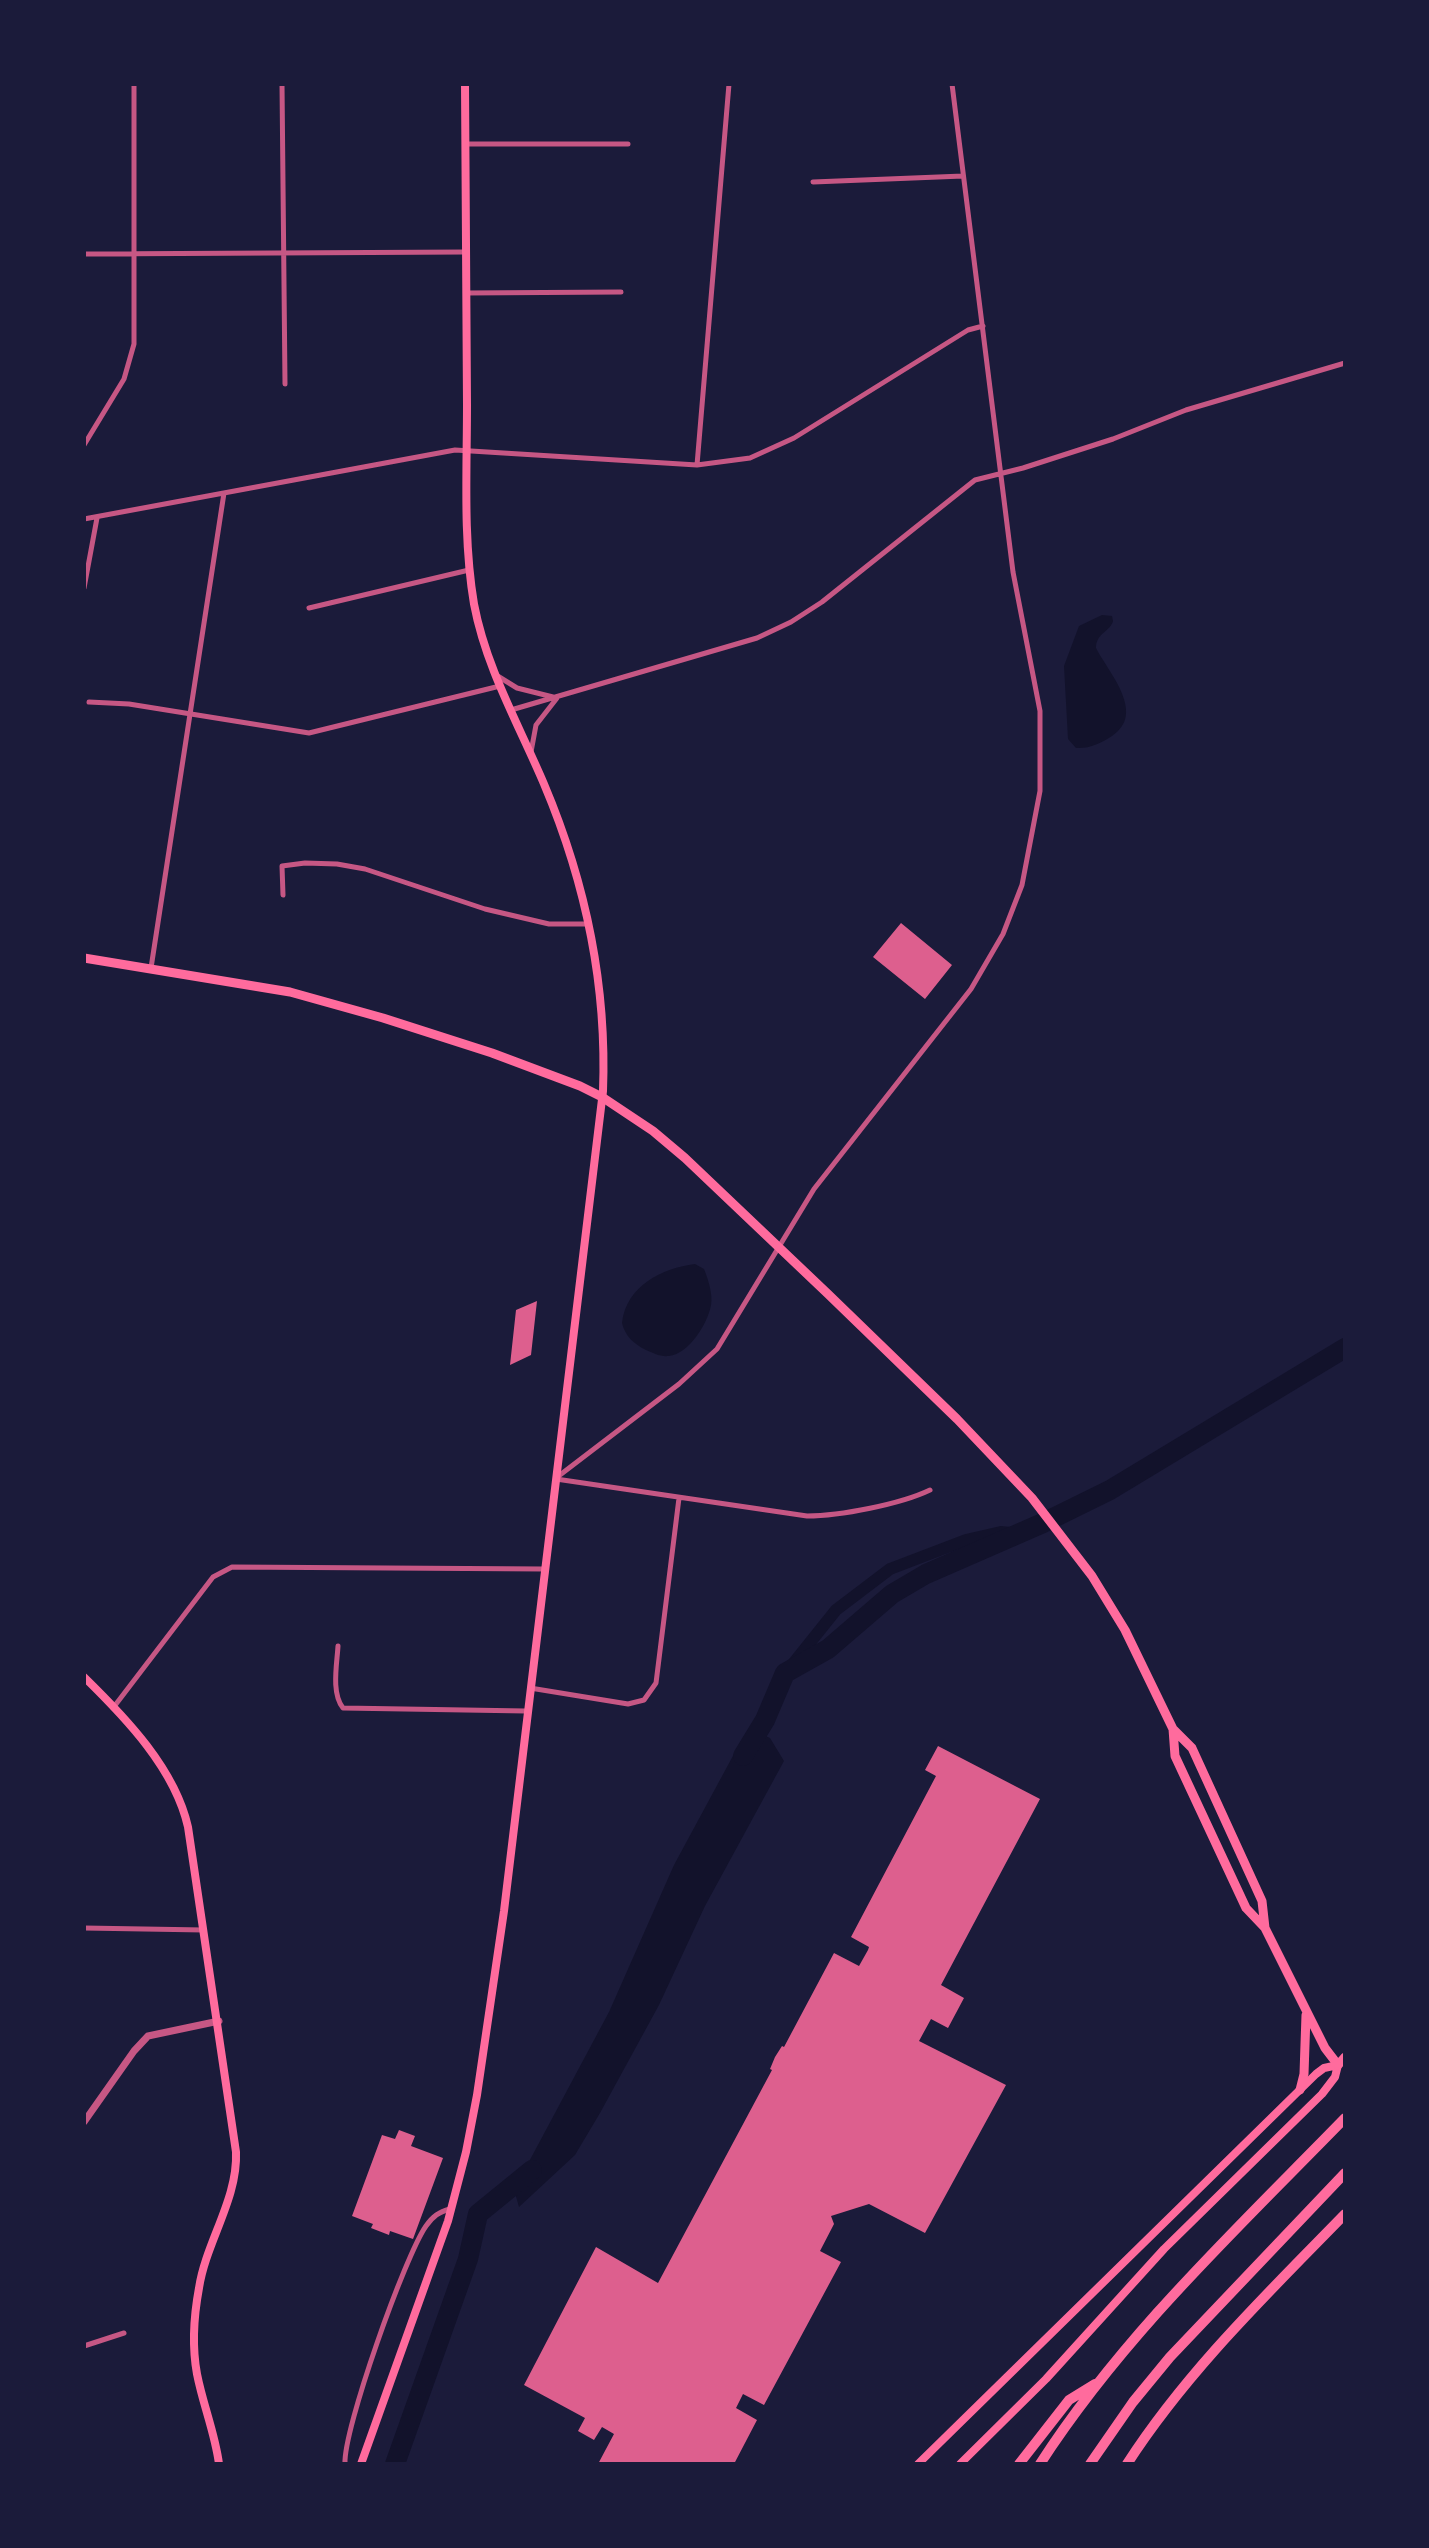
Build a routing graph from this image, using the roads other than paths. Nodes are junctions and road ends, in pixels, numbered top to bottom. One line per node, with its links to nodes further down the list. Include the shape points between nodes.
1 (134, 84): 13 (street)
2 (282, 84): 11 (street)
3 (465, 84): 6 (main road)
4 (729, 84): 21 (street)
5 (952, 84): 8 (street)
6 (466, 144): 7 (street); 10 (main road)
7 (628, 144)
8 (963, 176): 9 (street); 16 (street)
9 (813, 182)
10 (466, 252): 11 (street); 15 (main road)
11 (283, 253): 13 (street); 18 (street)
12 (84, 254): 13 (street)
13 (135, 254): 19 (street, via 131,356 124,379)
14 (621, 292): 15 (street)
15 (466, 293): 20 (main road)
16 (983, 326): 21 (street, via 968,330 774,449); 22 (street)
17 (1345, 363): 22 (street)
18 (285, 384)
19 (84, 445)
20 (467, 450): 21 (street); 23 (street); 26 (main road)
21 (697, 465)
22 (1001, 472): 31 (street, via 975,480 791,622 757,638); 41 (street, via 1041,729 1035,825 1010,918 964,1000 814,1189 717,1349)
23 (224, 493): 24 (street); 34 (street)
24 (97, 518): 25 (street); 27 (street)
25 (84, 519)
26 (470, 570): 28 (street); 29 (main road, via 478,622)
27 (84, 588)
28 (309, 608)
29 (495, 674): 30 (main road); 31 (street, via 517,688)
30 (500, 686): 33 (main road); 34 (street, via 309,733)
31 (558, 698): 33 (street); 35 (street, via 536,725)
32 (89, 702): 34 (street)
33 (510, 710): 35 (main road)
34 (190, 714): 39 (street)
35 (530, 754): 37 (main road, via 568,849)
36 (283, 895): 37 (street, via 282,866 337,864 485,909 549,924)
37 (588, 924): 40 (main road, via 604,1056)
38 (84, 958): 39 (main road)
39 (151, 969): 40 (main road, via 331,1003 479,1048)
40 (602, 1097): 41 (main road); 50 (main road, via 668,1143 957,1419 1032,1498 1115,1612)
41 (555, 1479): 43 (street); 44 (main road)
42 (930, 1490): 43 (street, via 816,1516)
43 (679, 1498): 47 (street, via 656,1683 644,1700 628,1704)
44 (544, 1569): 47 (main road); 48 (street, via 232,1567 213,1577)
45 (338, 1646): 49 (street, via 337,1689 343,1708)
46 (84, 1677): 48 (main road)
47 (529, 1688): 49 (main road)
48 (113, 1708): 53 (main road, via 179,1797)
49 (526, 1711): 61 (main road, via 483,2058)
50 (1173, 1729): 52 (main road, via 1192,1748 1262,1901); 52 (main road, via 1173,1751 1207,1825 1249,1914)
51 (84, 1928): 53 (street)
52 (1265, 1928): 54 (main road)
53 (205, 1930): 55 (main road)
54 (1306, 2012): 56 (main road, via 1321,2043); 57 (main road)
55 (219, 2021): 59 (street, via 148,2036); 66 (main road, via 237,2159 200,2279 195,2344)
56 (1343, 2065): 57 (main road, via 1320,2070); 70 (main road)
57 (1300, 2090): 69 (main road)
58 (1345, 2118): 65 (highway, via 1155,2314)
59 (84, 2122)
60 (1345, 2173): 73 (highway, via 1170,2357)
61 (451, 2208): 67 (street, via 432,2218 416,2244 360,2399); 68 (main road)
62 (1345, 2214): 74 (highway, via 1206,2360)
63 (124, 2333): 64 (street)
64 (84, 2346)
65 (1096, 2384): 71 (highway, via 1069,2400); 72 (highway)
66 (219, 2464)
67 (345, 2464)
68 (361, 2464)
69 (918, 2464)
70 (960, 2464)
71 (1019, 2464)
72 (1040, 2464)
73 (1090, 2464)
74 (1127, 2464)

